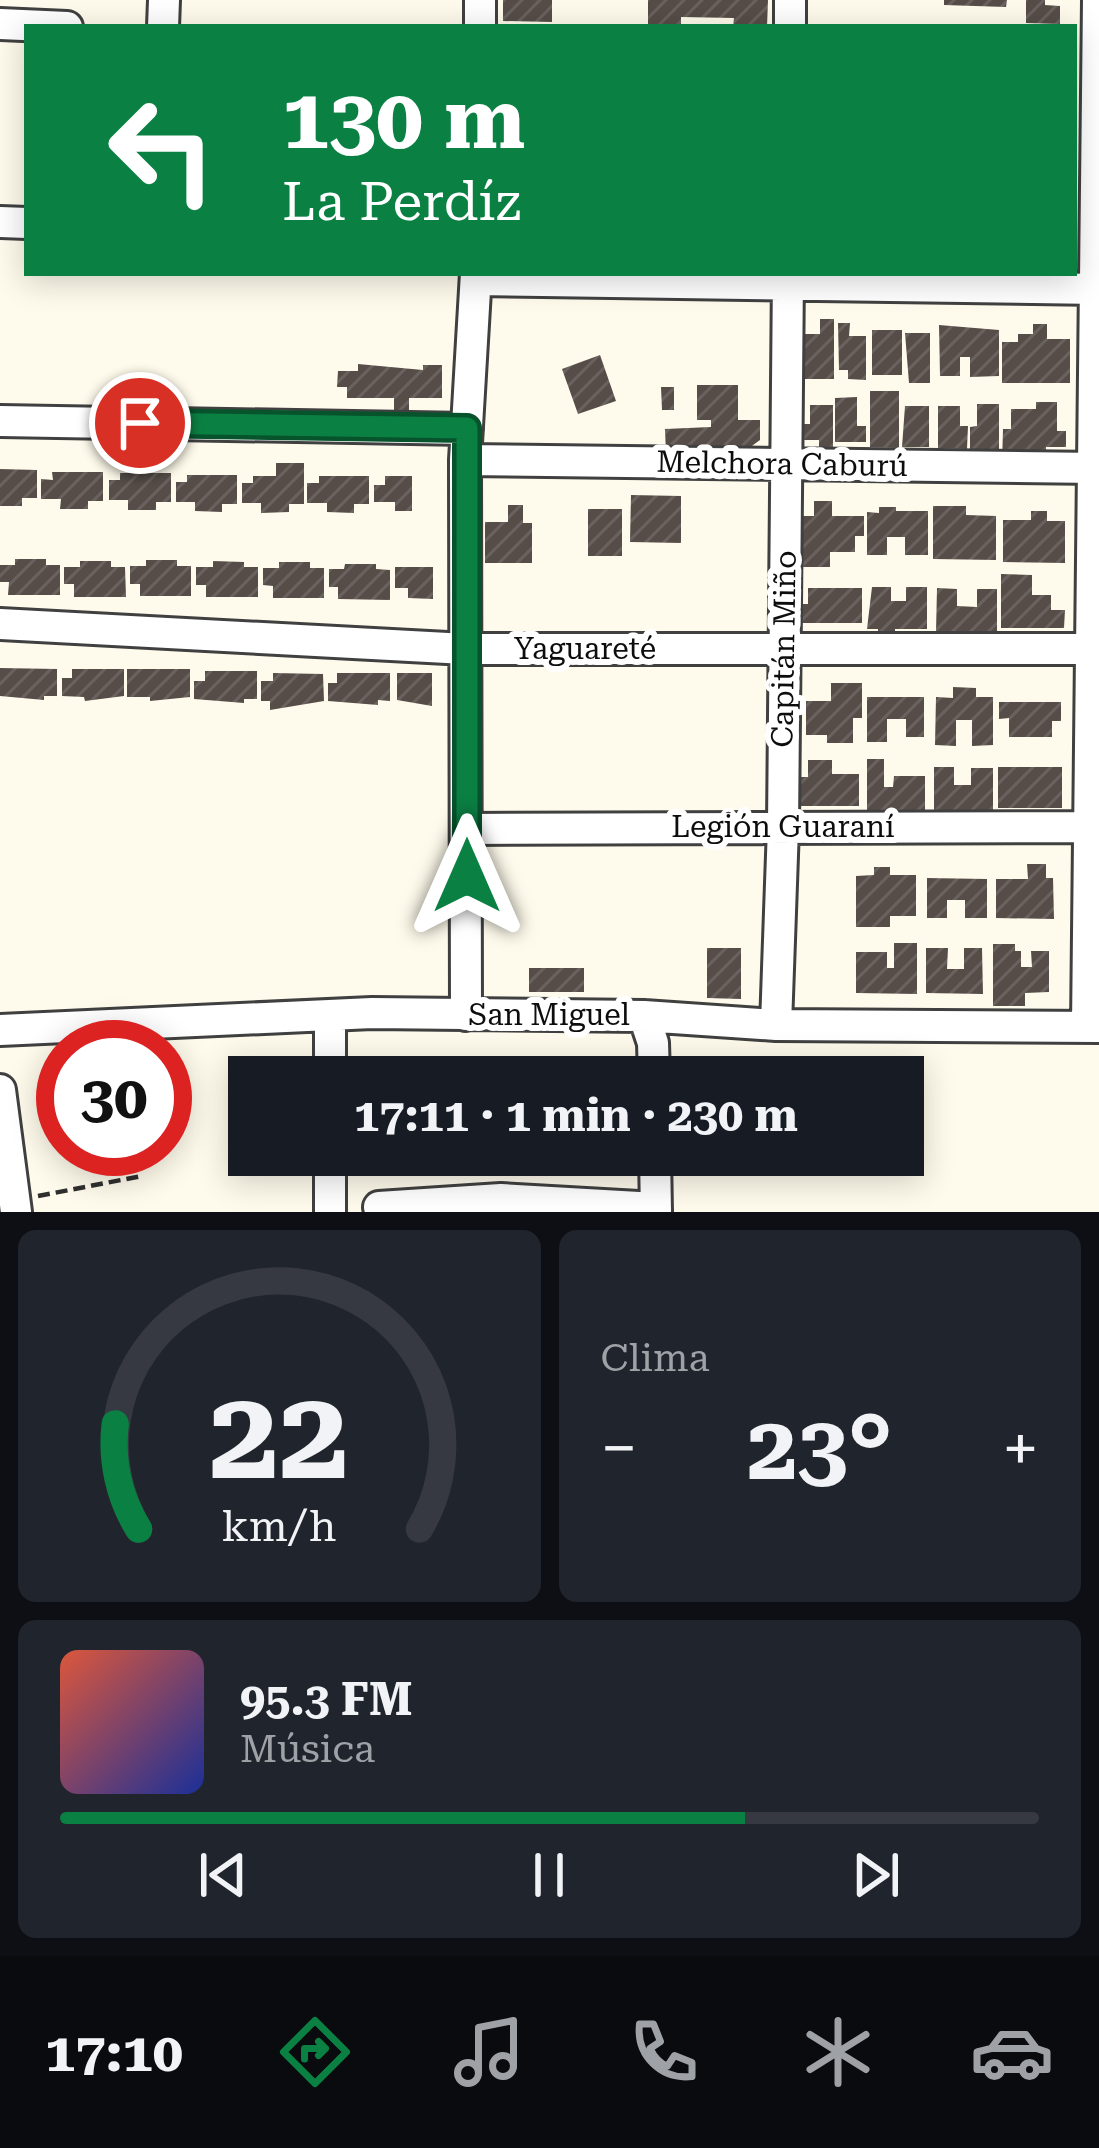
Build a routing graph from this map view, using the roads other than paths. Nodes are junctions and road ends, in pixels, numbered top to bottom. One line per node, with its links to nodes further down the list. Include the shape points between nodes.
1 (1098, 0): 2 (street)
2 (1099, 108): 5 (street)
3 (476, 277): 4 (street); 7 (street)
4 (788, 279): 5 (street); 8 (street, Capitán Miño)
5 (1098, 289): 9 (street)
6 (0, 421): 7 (street, Melchora Caburú)
7 (466, 444): 8 (street, Melchora Caburú); 13 (street)
8 (786, 464): 9 (street, Melchora Caburú); 11 (street, Capitán Miño)
9 (1097, 468): 12 (street)
10 (0, 624): 13 (street, Yaguareté)
11 (784, 648): 12 (street, Yaguareté); 13 (street, Yaguareté); 14 (street, Capitán Miño)
12 (1096, 649): 15 (street)
13 (466, 650): 16 (street)
14 (783, 826): 15 (street, Legión Guaraní); 16 (street, Legión Guaraní); 20 (street, Capitán Miño)
15 (1095, 826): 21 (street)
16 (468, 829): 18 (street)
17 (330, 1016): 18 (street, San Miguel); 22 (street, San Miguel); 23 (street)
18 (466, 1016): 19 (street, San Miguel)
19 (644, 1016): 20 (street, San Miguel); 24 (street)
20 (776, 1025): 21 (street, San Miguel)
21 (1093, 1027)
22 (0, 1030)
23 (330, 1056)
24 (653, 1056)
25 (0, 1090): 28 (street)
26 (330, 1176): 31 (street)
27 (656, 1176): 30 (street)
28 (15, 1206)
29 (379, 1207): 30 (street, via 501,1199)
30 (656, 1210)
31 (330, 1212)

